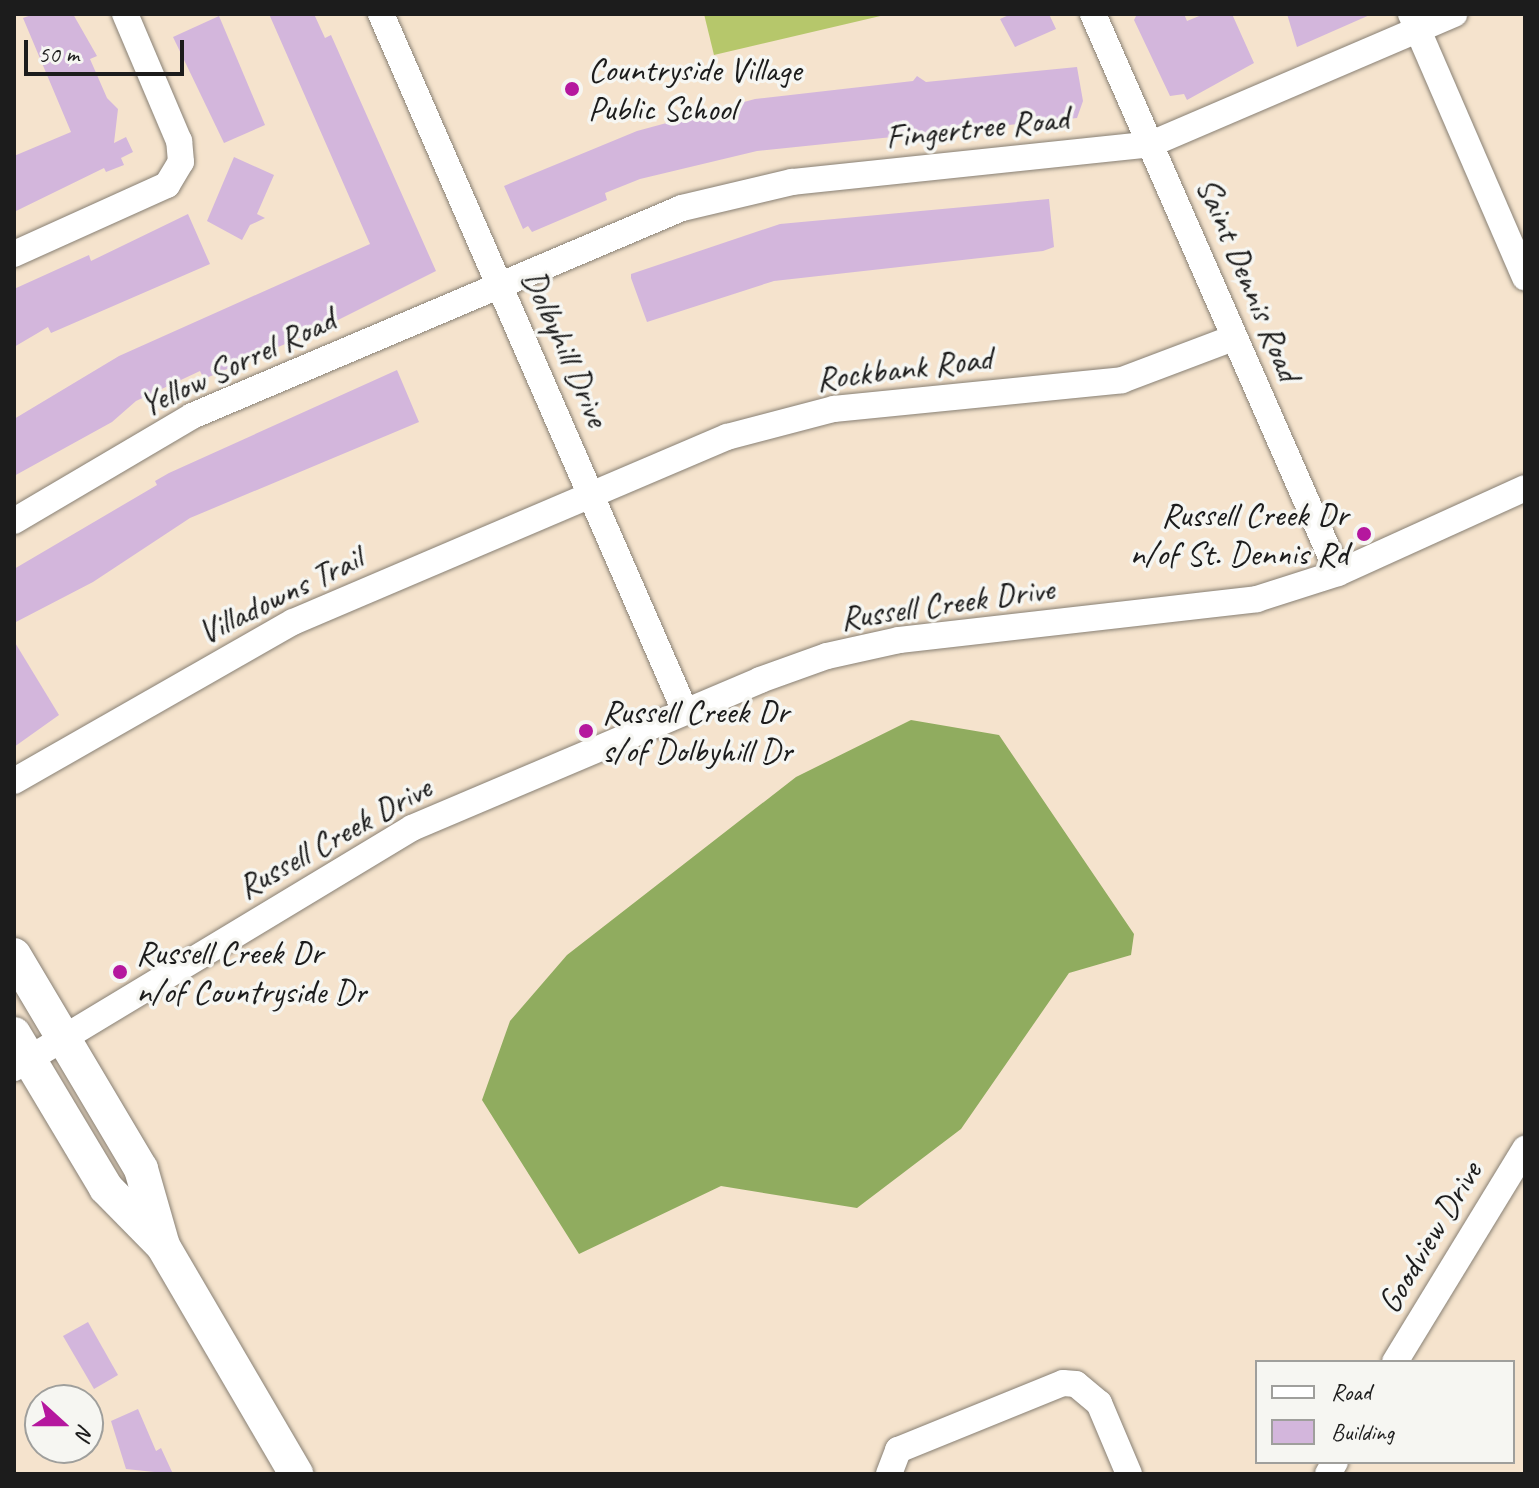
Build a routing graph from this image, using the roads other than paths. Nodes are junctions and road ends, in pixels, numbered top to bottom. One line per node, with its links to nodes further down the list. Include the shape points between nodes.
1 (125, 14): 7 (street, via 179,141 181,162 167,185)
2 (381, 14): 9 (street, Dolbyhill Drive)
3 (1093, 14): 6 (street, Saint Dennis Road)
4 (1454, 14): 5 (street, Fingertree Road)
5 (1414, 22): 6 (street, Fingertree Road); 8 (street)
6 (1151, 144): 9 (street, Fingertree Road, via 792,182 682,208); 10 (street, Saint Dennis Road)
7 (14, 254)
8 (1525, 277)
9 (499, 285): 12 (street, Dolbyhill Drive); 13 (street, Yellow Sorrel Road, via 192,416)
10 (1233, 338): 12 (street, Rockbank Road, via 1122,380 873,404 794,419 727,437); 14 (street, Saint Dennis Road)
11 (1525, 488): 14 (street, Russell Creek Drive)
12 (589, 494): 15 (street, Dolbyhill Drive); 16 (street, Villadowns Trail, via 279,629 30,777)
13 (14, 521)
14 (1338, 573): 15 (street, Russell Creek Drive, via 1257,599 1198,610 899,640 827,656)
15 (685, 711): 18 (street, Russell Creek Drive, via 412,828)
16 (14, 781)
17 (14, 955): 18 (main road)
18 (64, 1039): 19 (street, Russell Creek Drive); 21 (main road, via 141,1169)
19 (19, 1054): 21 (main road, via 106,1188)
20 (1525, 1149): 22 (street, Goodview Drive)
21 (163, 1246): 23 (main road)
22 (1396, 1360)
23 (296, 1474)
24 (889, 1474): 25 (street, via 898,1450 1063,1383 1076,1384 1099,1403)
25 (1129, 1474)

